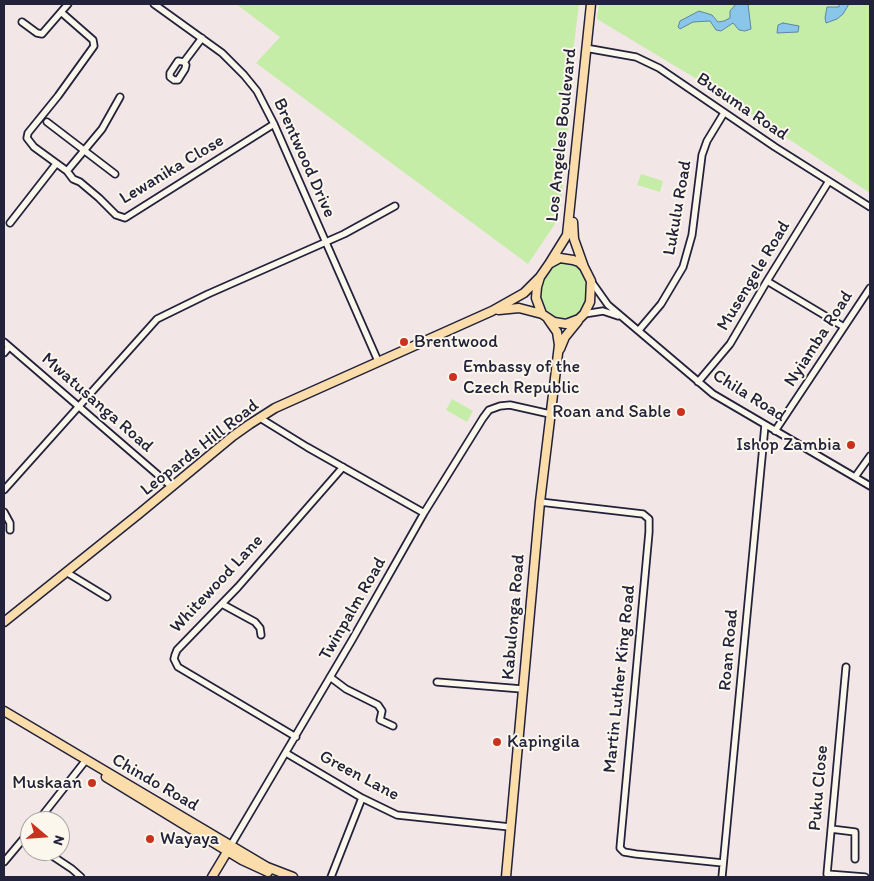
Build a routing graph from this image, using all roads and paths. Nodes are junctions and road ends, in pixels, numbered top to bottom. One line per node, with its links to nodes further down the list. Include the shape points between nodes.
1 (68, 4): 5 (street)
2 (154, 4): 7 (street, Brentwood Drive)
3 (591, 4): 23 (main road, Los Angeles Boulevard, via 567,235)
4 (595, 4): 8 (main road, Los Angeles Boulevard)
5 (61, 12): 6 (street, via 42,34); 15 (street, via 95,42 28,133 30,143)
6 (22, 22)
7 (202, 38): 9 (street); 13 (street, Brentwood Drive, via 244,75 257,91)
8 (590, 49): 11 (street, Busuma Road, via 642,59); 24 (main road, Los Angeles Boulevard, via 572,232)
9 (184, 62)
10 (120, 97): 14 (street, via 102,130)
11 (724, 113): 18 (street, Busuma Road); 34 (street, Lukulu Road, via 702,156 692,235 683,267 661,304)
12 (47, 122): 14 (street)
13 (274, 124): 16 (street, Lewanika Close, via 125,218 116,215); 22 (street, Brentwood Drive)
14 (84, 151): 16 (street); 17 (street)
15 (56, 164): 16 (street); 21 (street)
16 (67, 171)
17 (115, 174)
18 (829, 181): 20 (street, Busuma Road); 27 (street, Musengele Road)
19 (395, 206): 22 (street)
20 (870, 207)
21 (10, 223)
22 (326, 242): 39 (street, Brentwood Drive); 41 (street, via 157,319)
23 (549, 264): 24 (main road, via 564,258); 25 (main road)
24 (584, 267): 26 (main road)
25 (540, 277): 29 (main road, Leopards Hill Road, via 524,292); 30 (main road, via 536,298)
26 (591, 281): 31 (main road, via 590,302); 32 (street, Chila Road, via 605,302)
27 (767, 281): 33 (street); 40 (street, Musengele Road, via 730,344)
28 (870, 288): 33 (street, Nyiamba Road)
29 (492, 311): 30 (main road, Leopards Hill Road, via 519,308); 39 (main road, Leopards Hill Road)
30 (545, 316): 31 (main road, via 566,324); 38 (main road, Kabulonga Road, via 558,336)
31 (581, 317): 32 (street, Chila Road, via 603,311); 38 (main road, Kabulonga Road, via 564,340)
32 (622, 318): 34 (street, Chila Road)
33 (844, 327): 45 (street, Nyiamba Road)
34 (639, 330): 40 (street, Chila Road)
35 (4, 342): 36 (street, Mwatusanga Road)
36 (9, 347): 37 (street); 41 (street, Mwatusanga Road)
37 (4, 353)
38 (557, 359): 42 (main road, Kabulonga Road)
39 (378, 361): 43 (main road, Leopards Hill Road)
40 (698, 382): 44 (street, Chila Road)
41 (79, 406): 50 (street, Mwatusanga Road); 51 (street)
42 (550, 414): 52 (main road, Kabulonga Road); 54 (street, Twinpalm Road, via 510,405 489,410)
43 (260, 418): 47 (street); 50 (main road, Leopards Hill Road, via 232,436)
44 (765, 425): 45 (street, Chila Road); 80 (street, Roan Road)
45 (775, 431): 48 (street, Chila Road)
46 (870, 456): 48 (street)
47 (343, 467): 54 (street); 58 (street, Whitewood Lane)
48 (855, 477): 49 (street, Chila Road)
49 (870, 486)
50 (172, 487): 56 (main road, Leopards Hill Road)
51 (4, 490)
52 (540, 502): 64 (main road, Kabulonga Road); 80 (street, Martin Luther King Road, via 644,514 649,519 620,848 636,854)
53 (4, 512): 55 (street)
54 (424, 513): 62 (street, Twinpalm Road)
55 (10, 530)
56 (66, 572): 57 (street); 59 (main road, Leopards Hill Road)
57 (107, 597)
58 (222, 604): 60 (street, via 255,622); 68 (street, Whitewood Lane, via 177,650 176,664)
59 (4, 622)
60 (261, 635)
61 (846, 667): 74 (street, Puku Close)
62 (330, 678): 67 (street, via 378,705 382,711 380,720); 68 (street, Twinpalm Road)
63 (437, 682): 64 (street)
64 (522, 688): 73 (main road, Kabulonga Road)
65 (4, 711): 70 (main road, Chindo Road)
66 (4, 717): 70 (main road, Chindo Road)
67 (393, 726)
68 (296, 737): 69 (street, Twinpalm Road)
69 (286, 753): 71 (street, Green Lane); 76 (street, Twinpalm Road)
70 (85, 762): 72 (street); 76 (main road, Chindo Road)
71 (362, 798): 73 (street, Green Lane, via 403,816); 85 (street)
72 (46, 811)
73 (510, 827): 86 (main road, Kabulonga Road)
74 (831, 829): 77 (street, via 855,832); 88 (street, Puku Close, via 826,874)
75 (20, 847): 79 (street)
76 (230, 848): 82 (main road, Twinpalm Road); 83 (main road, Chindo Road, via 252,865); 84 (main road, Chindo Road)
77 (855, 859)
78 (60, 861): 81 (street)
79 (4, 862)
80 (723, 863): 87 (street, Roan Road)
81 (81, 877)
82 (212, 877)
83 (279, 877)
84 (293, 877)
85 (331, 877)
86 (506, 877)
87 (722, 877)
88 (866, 877)

